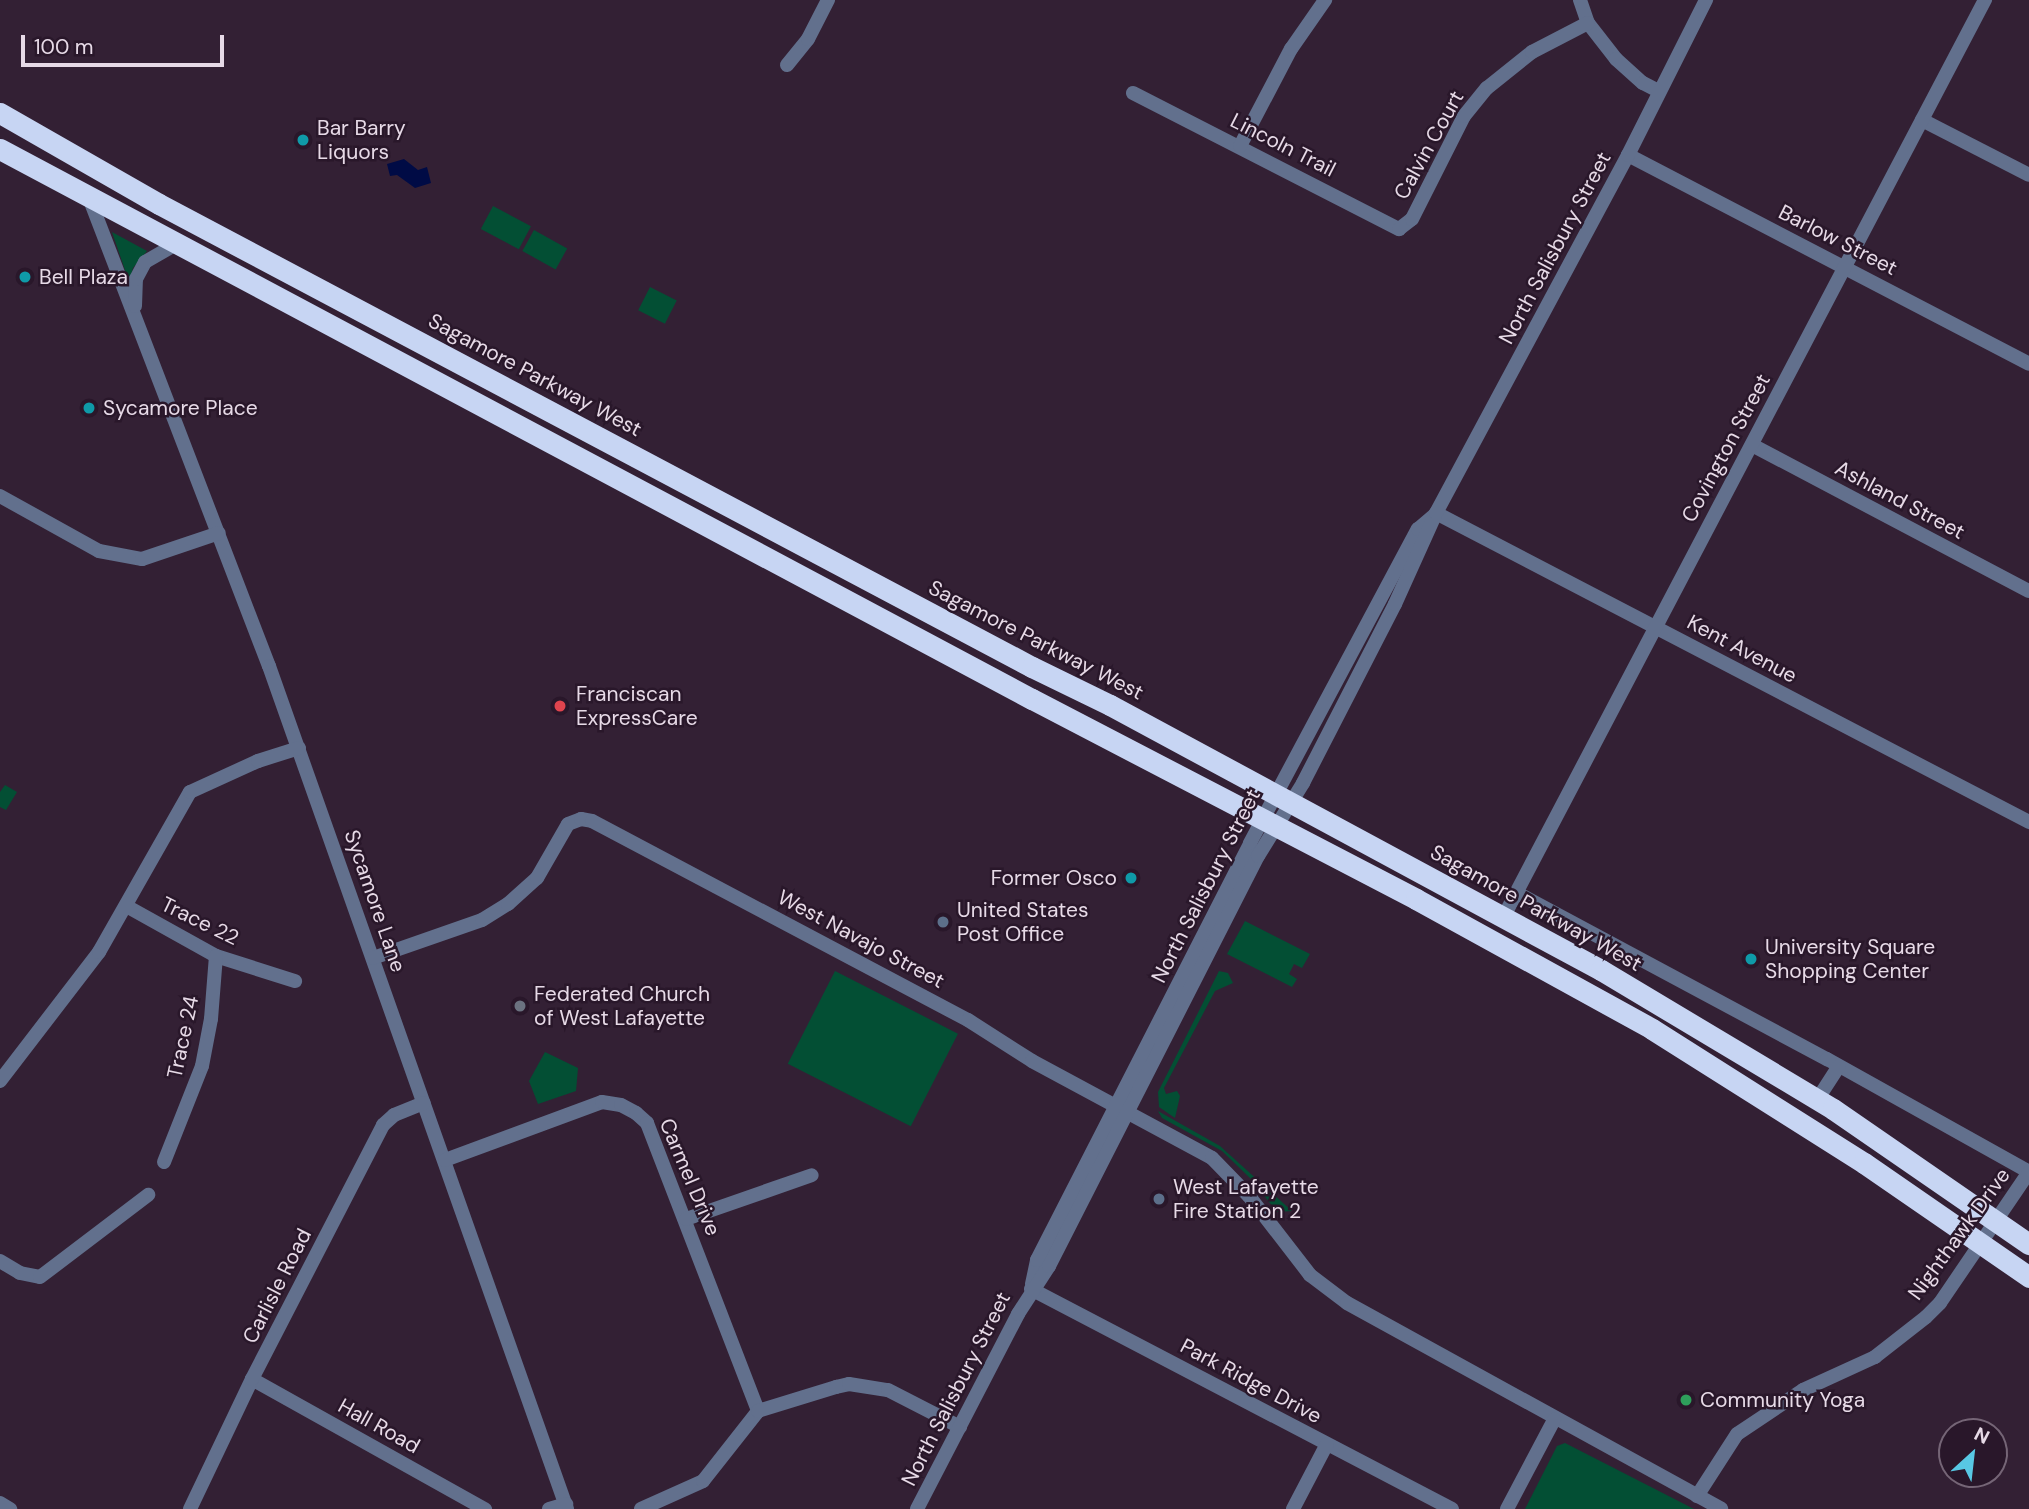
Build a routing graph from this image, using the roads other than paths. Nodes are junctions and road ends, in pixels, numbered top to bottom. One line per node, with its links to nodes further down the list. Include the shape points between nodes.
1 (828, 0): 7 (street)
2 (1325, 0): 12 (street, via 1291,48)
3 (1580, 0): 6 (street)
4 (1706, 0): 8 (street, North Salisbury Street)
5 (1985, 0): 11 (street, Covington Street)
6 (1588, 23): 8 (street, via 1616,59); 17 (street, Calvin Court, via 1532,52 1487,88 1464,116)
7 (787, 65)
8 (1659, 91): 14 (street, North Salisbury Street)
9 (1133, 93): 12 (street, Lincoln Trail)
10 (0, 113): 29 (highway, Sagamore Parkway West, via 159,205)
11 (1922, 120): 15 (street); 19 (street, Covington Street)
12 (1240, 146): 17 (street, Lincoln Trail, via 1399,229)
13 (0, 149): 16 (highway)
14 (1628, 155): 19 (street, Barlow Street); 24 (street, North Salisbury Street)
15 (2029, 175)
16 (90, 200): 18 (highway); 20 (street, Sycamore Lane)
17 (1412, 219)
18 (174, 245): 20 (street, Sycamore Lane, via 145,262 136,279); 30 (highway)
19 (1845, 267): 21 (street, Barlow Street); 22 (street, Covington Street)
20 (135, 310): 25 (street, Sycamore Lane)
21 (2029, 364)
22 (1752, 445): 26 (street, Ashland Street); 27 (street, Covington Street)
23 (0, 496): 25 (street, via 99,551 142,559)
24 (1436, 513): 27 (street, Kent Avenue); 29 (street, North Salisbury Street, via 1418,529)
25 (219, 533): 28 (street, Sycamore Lane)
26 (2029, 590)
27 (1656, 627): 31 (street, Kent Avenue); 32 (street, Covington Street)
28 (299, 748): 33 (street, via 190,792); 36 (street, Sycamore Lane)
29 (1283, 798): 30 (street, North Salisbury Street); 34 (highway, Sagamore Parkway West)
30 (1270, 821): 42 (street, North Salisbury Street); 50 (highway, via 1651,1029 1864,1163)
31 (2029, 822)
32 (1517, 893): 34 (street, Covington Street); 38 (street)
33 (128, 907): 35 (street, Trace 22); 39 (street, via 99,953)
34 (1504, 916): 40 (highway, Sagamore Parkway West, via 1695,1024)
35 (216, 956): 37 (street, Trace 22); 44 (street, Trace 24, via 202,1066)
36 (373, 958): 41 (street, Sycamore Lane); 42 (street, West Navajo Street, via 482,920 508,904 537,878 568,824 592,821 869,966)
37 (295, 981)
38 (1839, 1066): 40 (street); 45 (street)
39 (0, 1081)
40 (1817, 1100): 49 (highway, Sagamore Parkway West)
41 (424, 1103): 43 (street, Sycamore Lane); 55 (street, Carlisle Road, via 394,1115 383,1125)
42 (1121, 1109): 54 (street, North Salisbury Street, via 1037,1260); 57 (street, West Navajo Street, via 1227,1170 1310,1275 1347,1303)
43 (445, 1160): 48 (street, Carmel Drive, via 602,1102 621,1105 647,1123); 62 (street, Sycamore Lane)
44 (164, 1162)
45 (2029, 1172): 49 (street, Nighthawk Drive)
46 (812, 1175): 48 (street)
47 (148, 1195): 52 (street, via 40,1277 20,1273)
48 (686, 1219): 56 (street, Carmel Drive)
49 (1995, 1221): 50 (street, Nighthawk Drive); 51 (highway, Sagamore Parkway West)
50 (1981, 1244): 53 (highway); 60 (street, Nighthawk Drive, via 1940,1303 1875,1357 1803,1390 1737,1434)
51 (2029, 1244)
52 (0, 1261)
53 (2029, 1277)
54 (1031, 1289): 58 (street, North Salisbury Street); 59 (street, Park Ridge Drive)
55 (252, 1379): 64 (street, Carlisle Road); 65 (street, Hall Road)
56 (758, 1411): 58 (street, via 849,1384 888,1390); 67 (street, via 703,1481)
57 (1554, 1420): 60 (street); 71 (street)
58 (960, 1427): 68 (street, North Salisbury Street)
59 (1328, 1444): 69 (street); 70 (street, Park Ridge Drive)
60 (1696, 1496): 72 (street)
61 (0, 1503): 63 (street)
62 (566, 1506): 66 (street)
63 (10, 1509)
64 (190, 1509)
65 (485, 1509)
66 (548, 1509)
67 (641, 1509)
68 (917, 1509)
69 (1293, 1509)
70 (1452, 1509)
71 (1507, 1509)
72 (1721, 1509)

